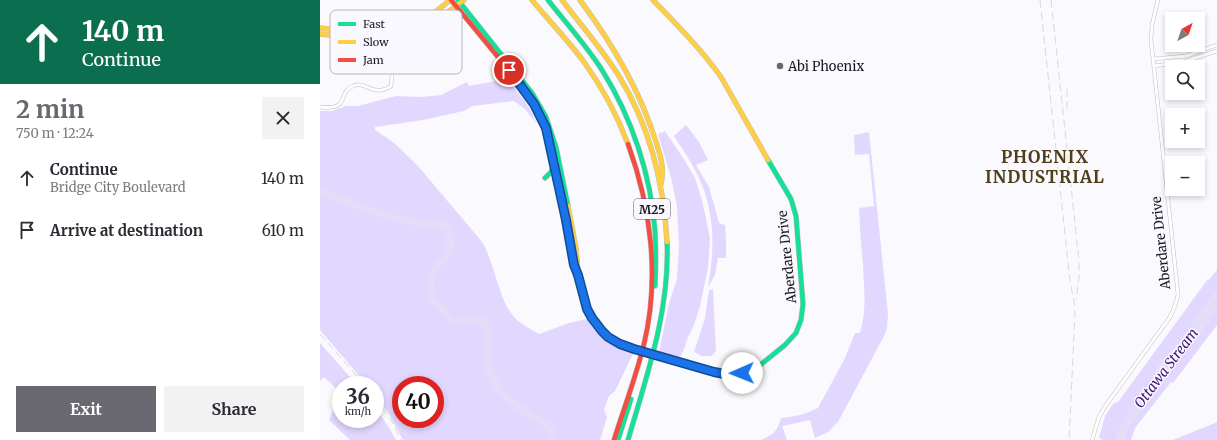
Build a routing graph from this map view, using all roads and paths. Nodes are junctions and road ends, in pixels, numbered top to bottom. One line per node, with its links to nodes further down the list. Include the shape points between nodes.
1 (450, 0): 8 (main road); 9 (main road)
2 (532, 0): 26 (main road, via 580,57 613,110 634,164 646,207 652,258 651,304 640,359)
3 (548, 0): 27 (main road, M25, via 594,59 618,98 640,152 653,212 656,267 652,318)
4 (562, 0): 24 (main road, M25, via 605,55 626,88 646,134)
5 (580, 0): 24 (main road, via 639,95 661,159 663,176)
6 (653, 0): 25 (main road, Aberdare Drive, bridge, via 712,63 791,199 796,221 803,304 801,320 796,333 759,366 750,371 725,374 634,349 605,334 587,309)
7 (1158, 0): 17 (street, Aberdare Drive, via 1152,25)
8 (460, 2): 10 (main road); 19 (main road)
9 (438, 10)
10 (449, 10)
11 (320, 28): 12 (main road)
12 (330, 29)
13 (320, 34): 14 (main road)
14 (330, 35)
15 (1217, 45): 17 (street, via 1186,56)
16 (1217, 51): 18 (street, via 1183,62)
17 (1153, 59): 18 (street, Aberdare Drive)
18 (1154, 66): 29 (street, Aberdare Drive, via 1177,301 1170,317 1101,412)
19 (511, 69): 22 (main road, via 539,112 546,128); 25 (main road, via 541,107 552,131 575,241)
20 (392, 74): 21 (street, via 391,86 384,91 360,85 353,86 348,88 337,106)
21 (320, 107)
22 (554, 165): 23 (main road); 25 (main road)
23 (545, 178)
24 (660, 186): 28 (main road, M25, via 668,245 666,292 659,330)
25 (576, 265)
26 (614, 440)
27 (618, 440)
28 (628, 440)
29 (1092, 440)

